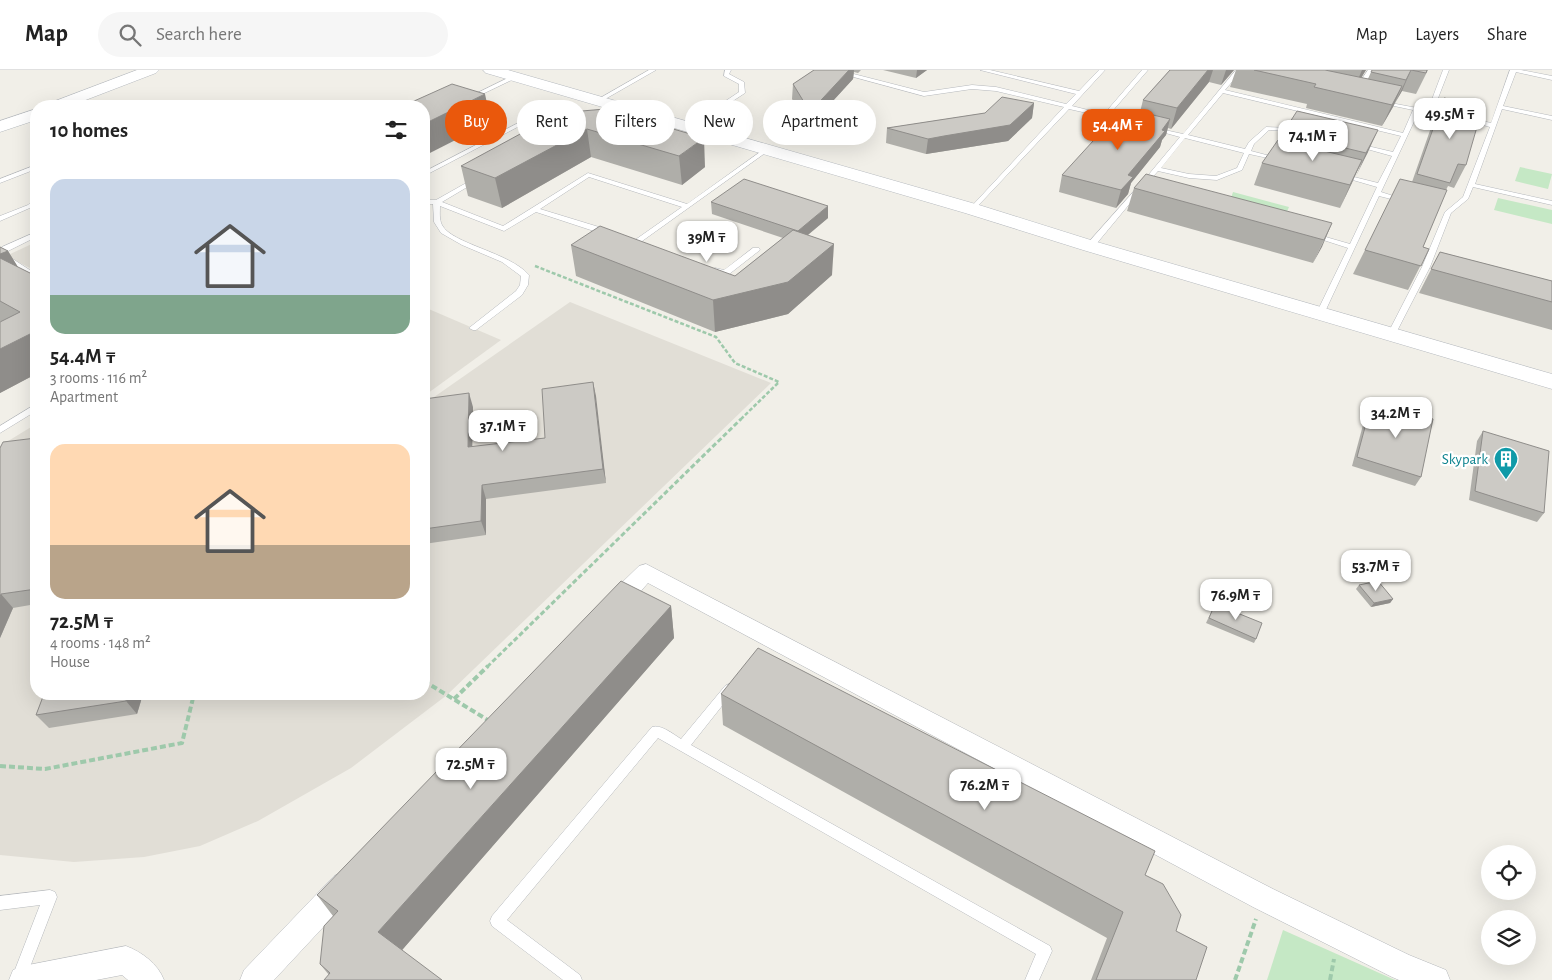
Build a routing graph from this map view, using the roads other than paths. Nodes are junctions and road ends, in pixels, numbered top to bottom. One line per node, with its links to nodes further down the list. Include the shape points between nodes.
1 (151, 70): 19 (street)
2 (491, 70): 14 (street)
3 (653, 70): 21 (lane)
4 (728, 70): 22 (lane, via 726,75 742,83 742,93)
5 (831, 70): 26 (lane, via 924,94 972,87 996,89)
6 (983, 70): 17 (lane)
7 (1102, 70): 17 (lane)
8 (1145, 70): 30 (lane)
9 (1239, 70): 13 (lane); 16 (lane)
10 (1370, 70): 18 (lane)
11 (1446, 70): 28 (lane)
12 (1514, 70): 15 (lane); 25 (lane)
13 (1249, 72)
14 (514, 77): 20 (lane); 24 (street)
15 (1552, 78)
16 (1221, 91): 32 (lane); 38 (lane)
17 (1080, 93): 26 (lane)
18 (1355, 96)
19 (72, 100)
20 (464, 100)
21 (610, 100)
22 (731, 100)
23 (1373, 100): 27 (lane)
24 (596, 103)
25 (1500, 107): 31 (lane); 35 (lane)
26 (1068, 108): 30 (lane); 63 (lane)
27 (1417, 109): 28 (lane); 39 (lane)
28 (1430, 112): 35 (lane)
29 (30, 116): 36 (street)
30 (1105, 116): 38 (lane)
31 (1552, 118)
32 (1295, 119): 37 (lane); 39 (lane); 42 (lane, via 1268,128)
33 (675, 125): 41 (street)
34 (517, 126): 47 (lane)
35 (1494, 126): 51 (lane)
36 (0, 127)
37 (1299, 131)
38 (1184, 135): 42 (lane); 46 (lane)
39 (1405, 135): 43 (lane)
40 (1347, 143): 43 (lane)
41 (765, 151): 61 (lane); 63 (street)
42 (1247, 151): 44 (lane); 46 (lane, via 1240,169 1217,178)
43 (1396, 155): 52 (lane)
44 (1286, 161)
45 (30, 169): 50 (lane)
46 (1157, 169): 53 (lane)
47 (430, 171)
48 (1333, 173): 52 (lane)
49 (480, 177): 57 (lane)
50 (0, 181)
51 (1472, 185): 59 (lane); 65 (lane, via 1466,198)
52 (1381, 186): 55 (lane)
53 (1142, 187): 54 (lane); 73 (lane)
54 (1151, 190)
55 (1377, 193): 58 (lane); 74 (lane)
56 (430, 202): 57 (lane)
57 (437, 202): 62 (lane, via 504,229); 82 (lane, via 436,222 445,234 499,257 519,268 524,275 519,293)
58 (1413, 203)
59 (1552, 203)
60 (30, 206): 66 (lane)
61 (686, 206): 62 (lane, via 588,175); 71 (lane)
62 (535, 209): 68 (lane)
63 (972, 209): 73 (street)
64 (1439, 210): 65 (lane)
65 (1448, 212): 78 (lane)
66 (0, 219)
67 (1304, 233): 74 (lane)
68 (619, 236)
69 (30, 237): 75 (lane)
70 (629, 239): 71 (lane)
71 (638, 242): 72 (lane)
72 (647, 245)
73 (1090, 246): 81 (street)
74 (1352, 247): 81 (lane)
75 (2, 249): 80 (lane, via 1,255)
76 (756, 250): 77 (lane, via 724,273)
77 (707, 267)
78 (1426, 267): 79 (lane); 83 (lane)
79 (1435, 269)
80 (30, 273)
81 (1320, 314): 83 (street)
82 (473, 328)
83 (1391, 335): 84 (street)
84 (1552, 382)
85 (30, 410): 86 (lane)
86 (4, 421): 87 (lane)
87 (0, 430)
88 (598, 621): 99 (street, via 646,572 767,641 1263,898)
89 (739, 676): 90 (lane)
90 (684, 745): 97 (lane, via 656,731 496,921); 98 (lane, via 1045,951)
91 (362, 866): 96 (street)
92 (0, 903): 93 (lane, via 50,897)
93 (18, 980)
94 (23, 980): 95 (street, via 126,960)
95 (150, 980)
96 (254, 980)
97 (575, 980)
98 (1032, 980)
99 (1436, 980)

